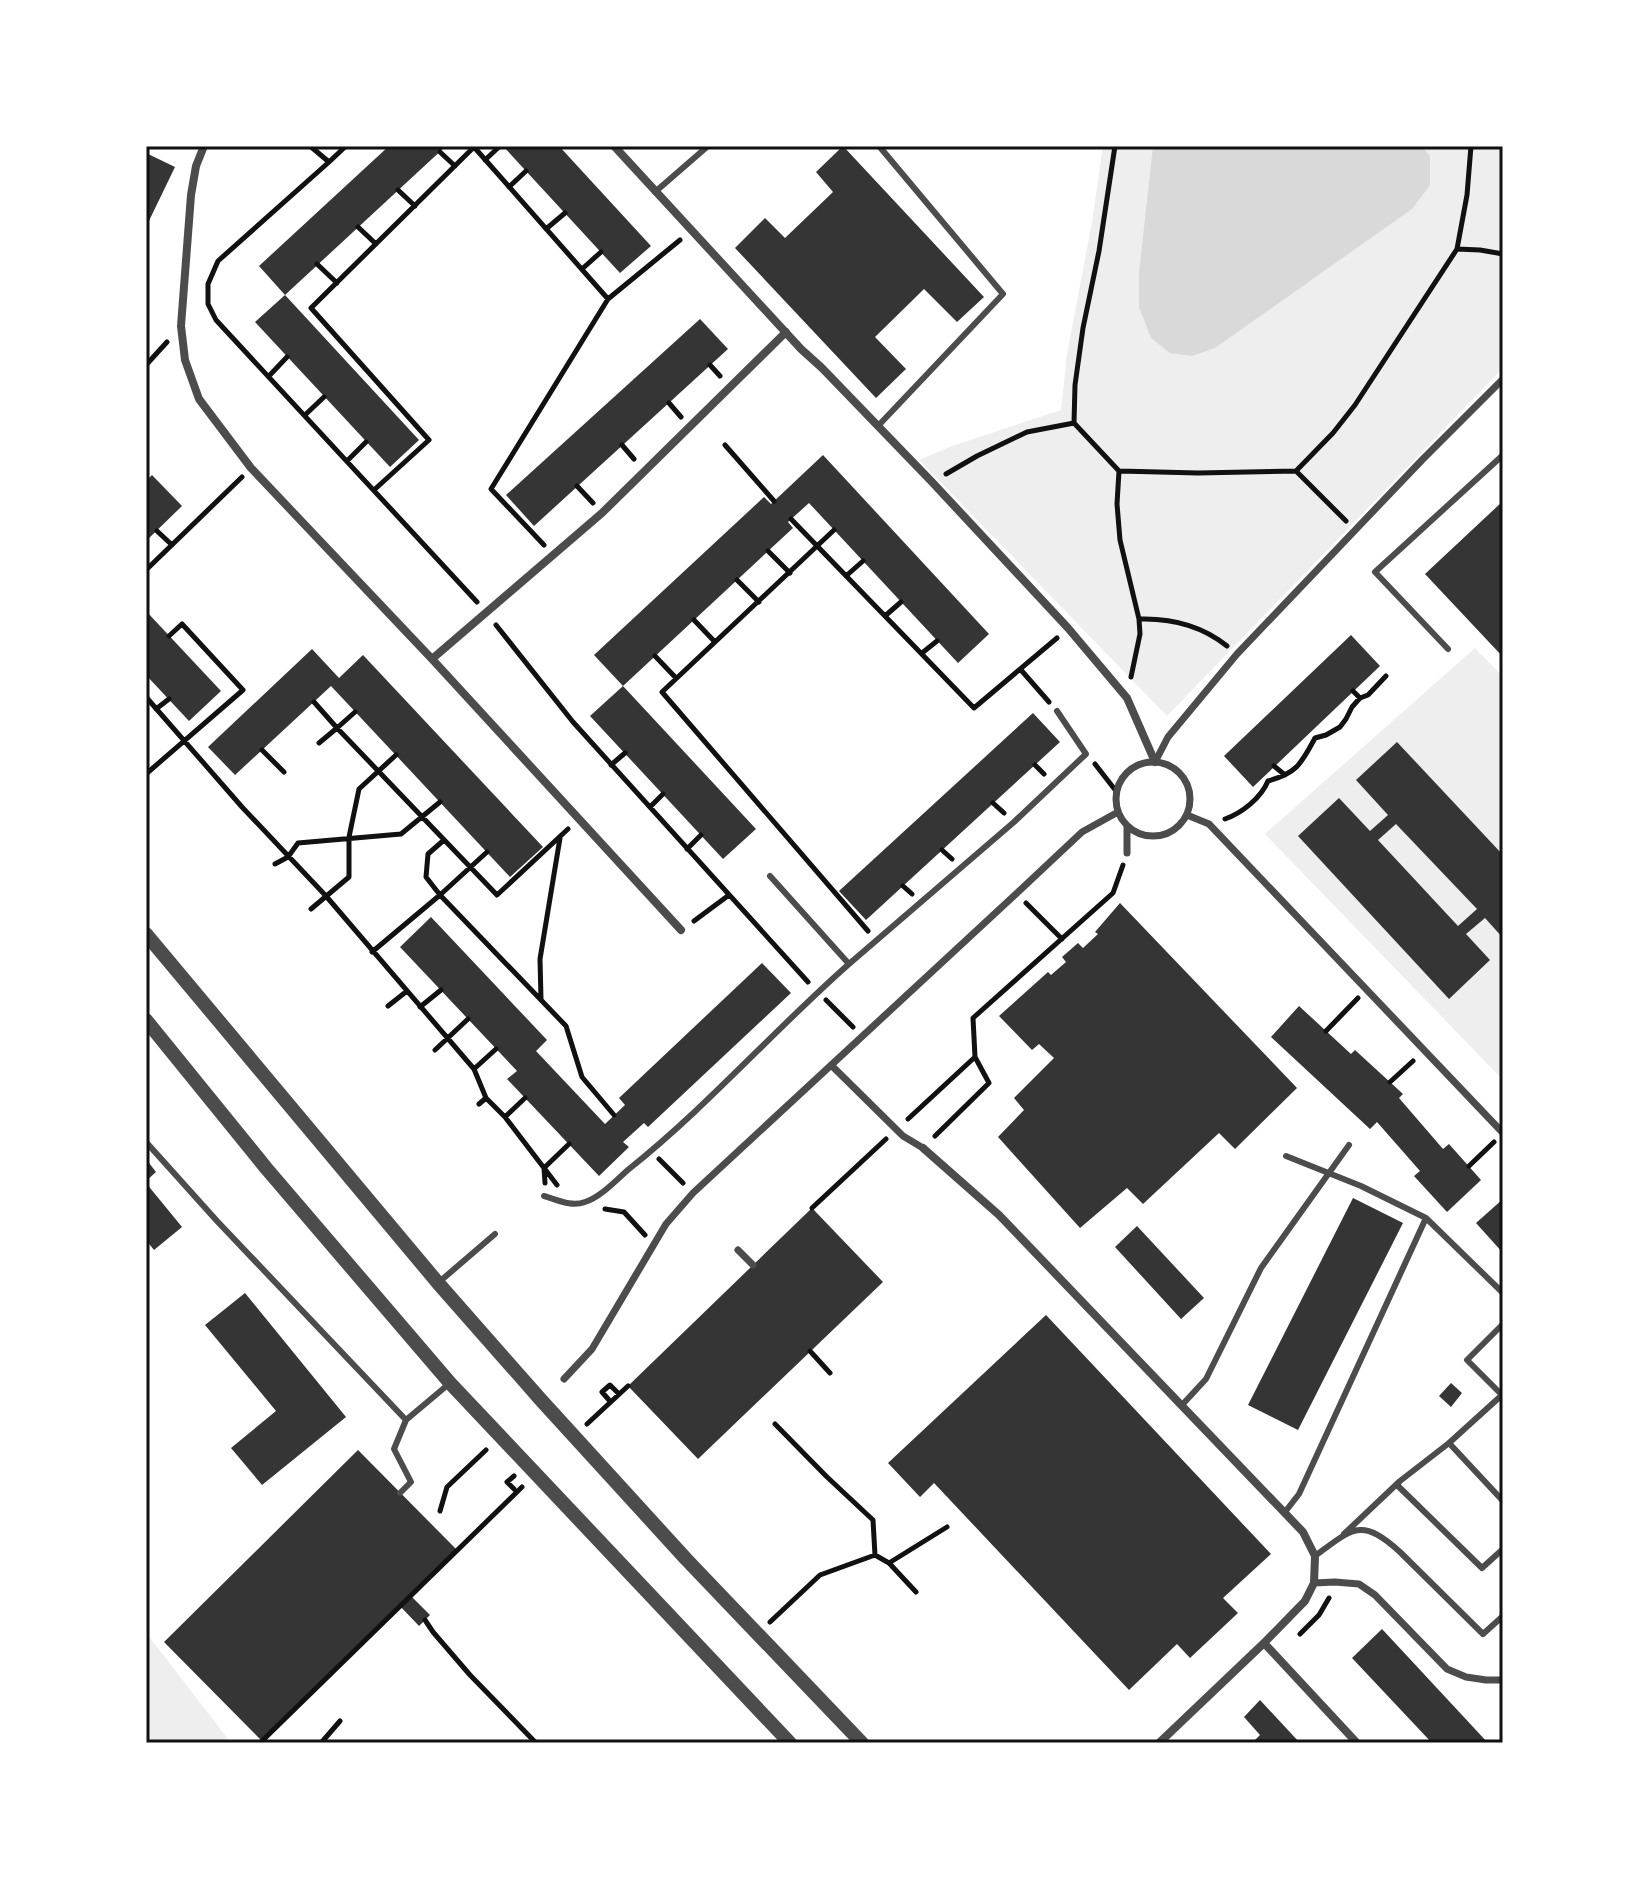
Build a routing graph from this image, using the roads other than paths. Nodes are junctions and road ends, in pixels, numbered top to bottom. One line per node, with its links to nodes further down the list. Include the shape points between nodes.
1 (204, 146): 11 (street, via 191,195 181,326 185,360 199,399 251,468)
2 (614, 146): 5 (street)
3 (708, 146): 5 (lane)
4 (879, 146): 8 (lane, via 1003,294)
5 (655, 192): 6 (street)
6 (786, 332): 8 (street); 11 (street, via 602,513)
7 (1503, 379): 13 (street, via 1237,654 1168,737)
8 (878, 426): 13 (street, via 1127,698)
9 (1503, 455): 10 (lane, via 1375,572)
10 (1448, 649)
11 (432, 659): 19 (street)
12 (1057, 711): 21 (lane, via 1086,754)
13 (1155, 762): 14 (street, via 1126,773 1116,791); 15 (street, via 1167,764 1185,780 1190,791)
14 (1118, 812): 16 (street); 23 (street, via 1082,832)
15 (1187, 815): 16 (street, via 1181,825 1160,836 1148,837); 24 (street, via 1209,824)
16 (1127, 826): 17 (street)
17 (1127, 853)
18 (770, 876): 21 (lane)
19 (681, 930)
20 (146, 934): 35 (street)
21 (849, 964): 30 (lane, via 651,1152 590,1201 575,1205)
22 (146, 1020): 39 (street)
23 (831, 1065): 27 (street, via 903,1136); 38 (street, via 666,1224 592,1349)
24 (1503, 1133)
25 (146, 1142): 42 (lane)
26 (1349, 1145): 29 (lane)
27 (923, 1148): 41 (street, via 999,1215)
28 (1286, 1156): 29 (lane)
29 (1329, 1173): 31 (lane); 41 (lane, via 1261,1268 1206,1379)
30 (544, 1196)
31 (1426, 1218): 36 (lane); 47 (lane, via 1299,1494)
32 (495, 1234): 35 (lane)
33 (738, 1250): 34 (street)
34 (753, 1265)
35 (438, 1283): 56 (street, via 655,1525)
36 (1503, 1293)
37 (1503, 1324): 40 (lane, via 1467,1360)
38 (564, 1379)
39 (450, 1383): 42 (lane); 55 (street)
40 (1503, 1395): 43 (lane)
41 (1182, 1405): 47 (street)
42 (406, 1420): 45 (lane, via 394,1449 411,1482)
43 (1449, 1443): 44 (lane); 46 (lane)
44 (1397, 1485): 48 (lane); 49 (lane, via 1482,1568)
45 (400, 1493)
46 (1503, 1501)
47 (1285, 1512): 50 (street)
48 (1344, 1534): 50 (lane); 52 (lane, via 1370,1530 1387,1540 1483,1634)
49 (1503, 1549)
50 (1315, 1556): 51 (street)
51 (1314, 1583): 53 (street, via 1305,1601); 54 (street, via 1359,1584 1447,1669 1466,1677)
52 (1503, 1616)
53 (1264, 1643): 57 (street); 58 (street)
54 (1503, 1680)
55 (790, 1743)
56 (862, 1743)
57 (1159, 1743)
58 (1357, 1743)

